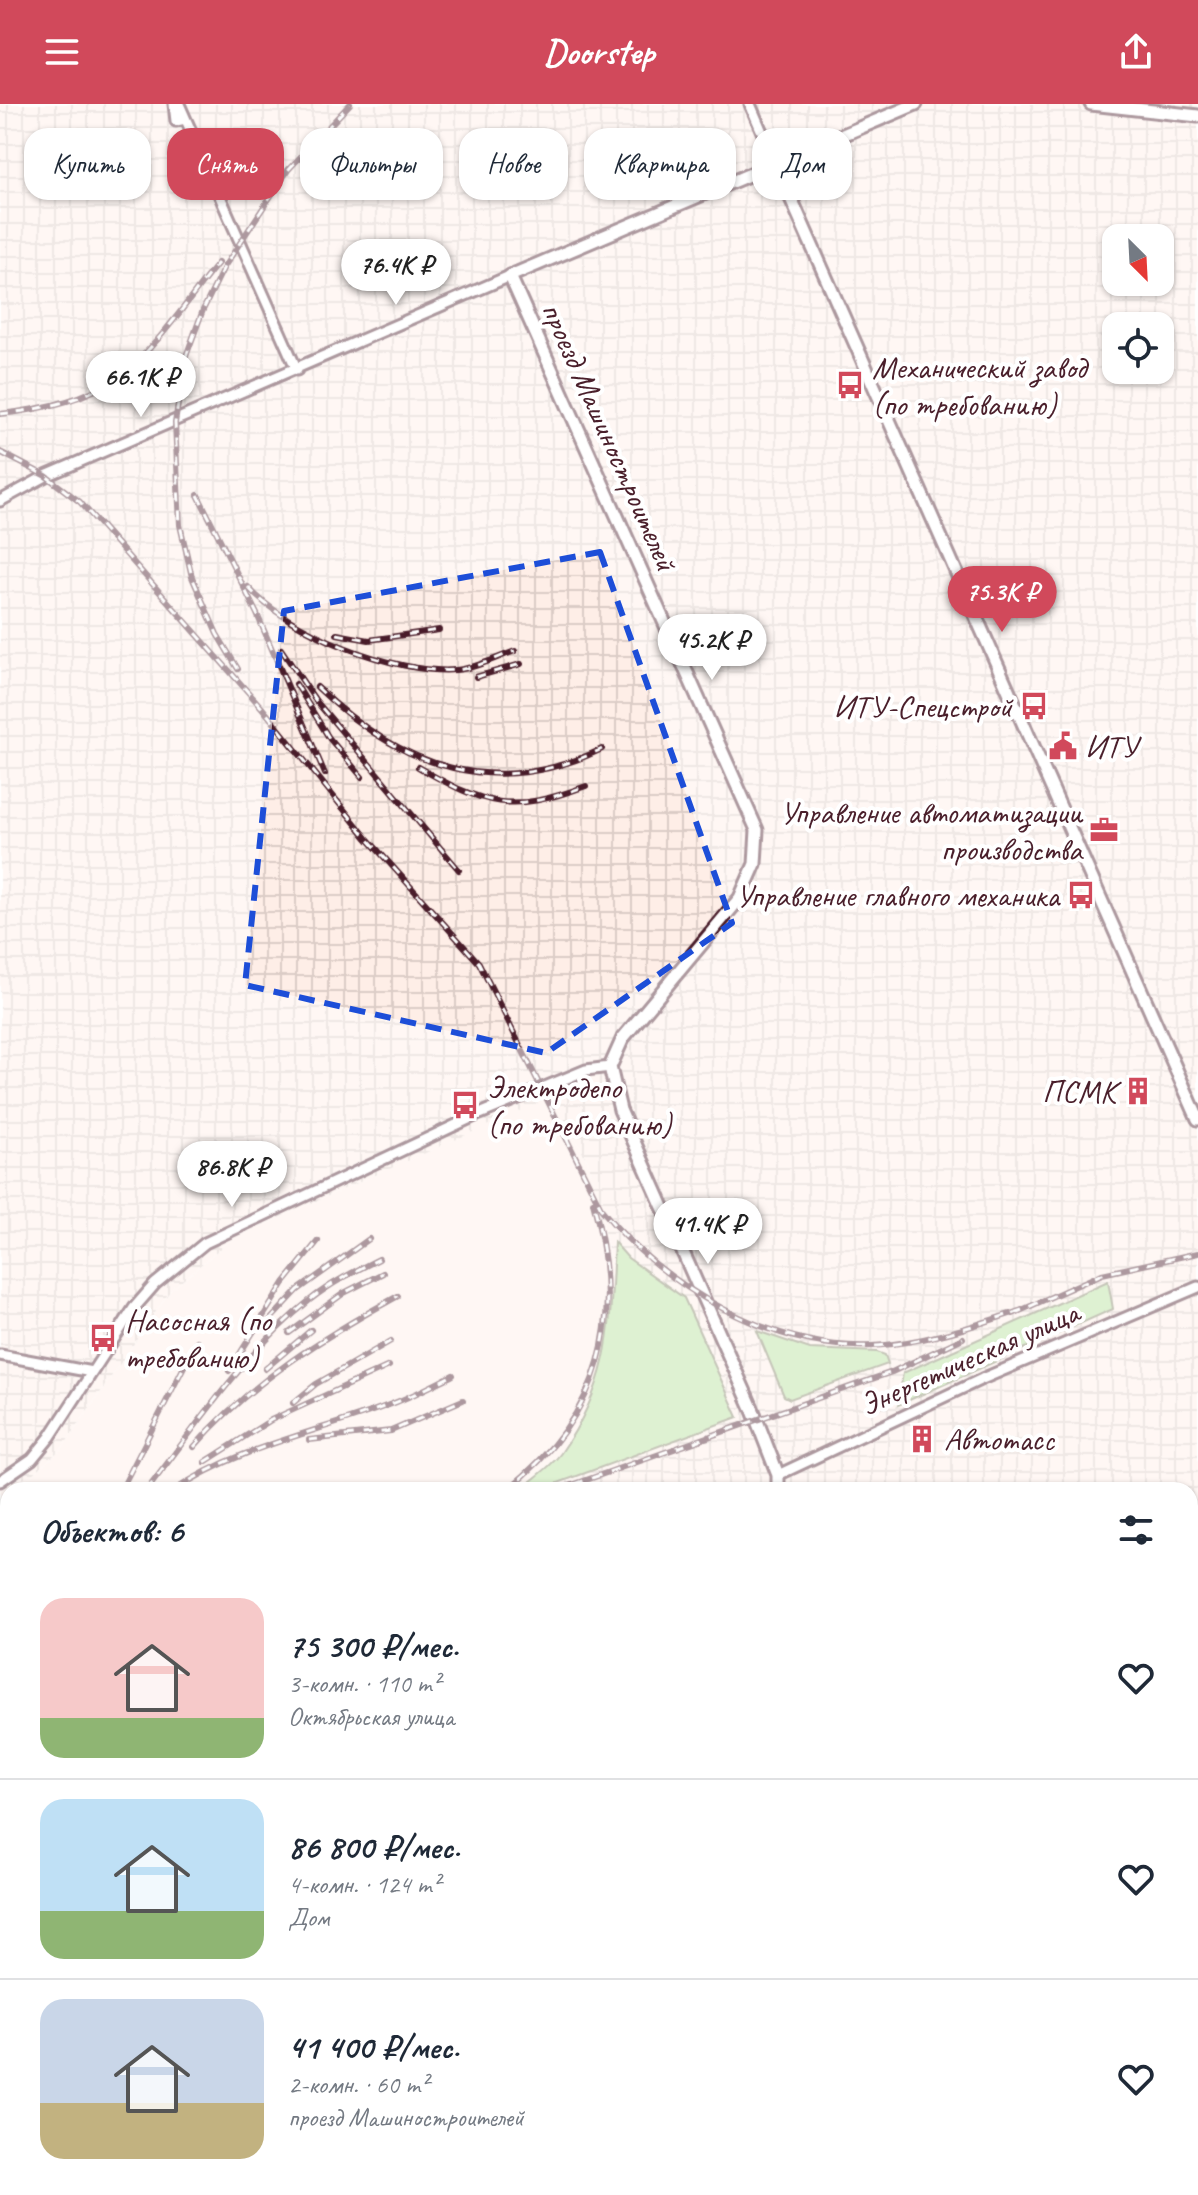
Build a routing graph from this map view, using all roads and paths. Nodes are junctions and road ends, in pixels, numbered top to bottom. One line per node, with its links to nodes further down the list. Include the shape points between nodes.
1 (176, 104): 11 (street, via 176,121 185,119)
2 (750, 104): 6 (street)
3 (916, 104): 7 (street)
4 (1091, 104): 5 (street)
5 (1198, 116)
6 (760, 128)
7 (852, 130)
8 (752, 172): 10 (street)
9 (792, 200): 14 (street)
10 (510, 276): 11 (street); 13 (street, проезд Машиностроителей, via 757,830 755,864 740,898 623,1038)
11 (297, 370): 12 (street, via 46,476)
12 (0, 501)
13 (610, 1067): 17 (street, via 586,1070 463,1122 205,1243 155,1284); 18 (street, via 620,1110)
14 (1198, 1119)
15 (1198, 1287): 18 (street, Энергетическая улица, via 982,1379)
16 (0, 1355): 17 (street)
17 (92, 1372): 19 (street, via 32,1459)
18 (778, 1475): 20 (street)
19 (0, 1481)
20 (778, 1482)

